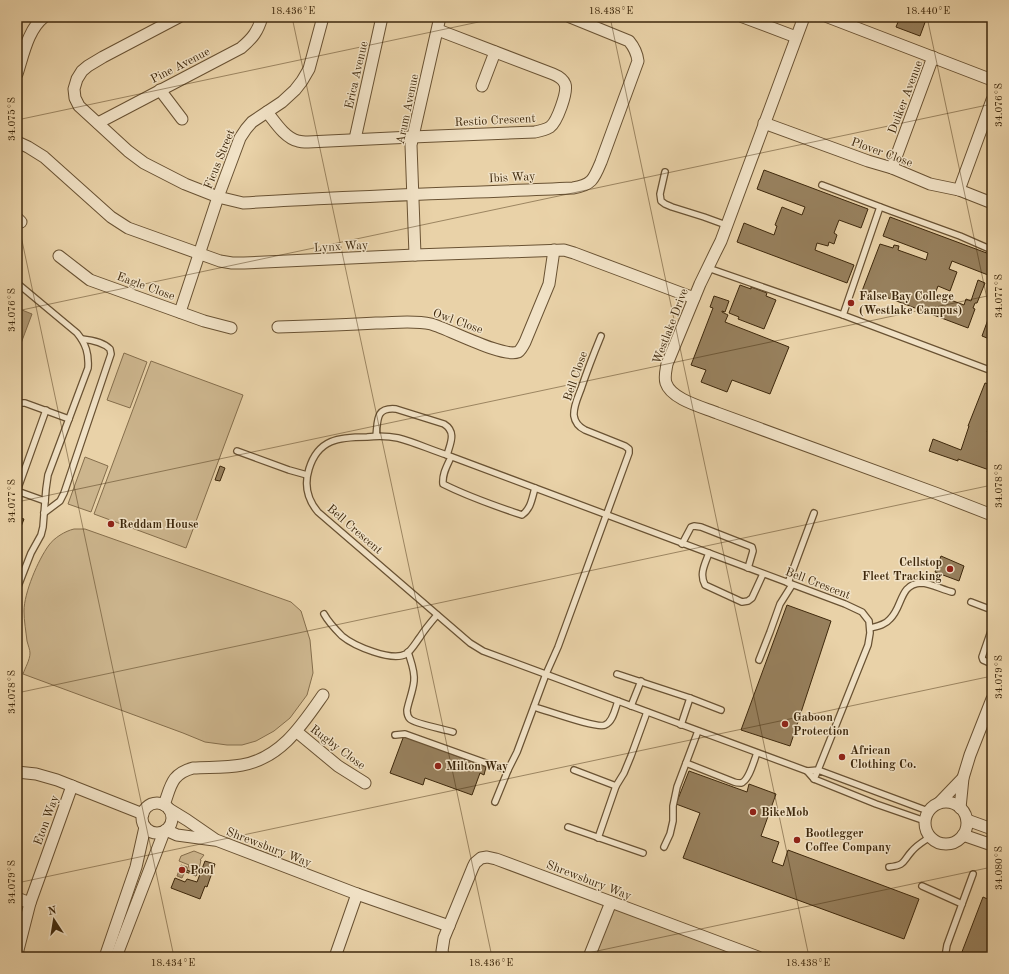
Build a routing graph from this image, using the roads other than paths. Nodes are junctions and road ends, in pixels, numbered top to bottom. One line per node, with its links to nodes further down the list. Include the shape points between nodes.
1 (44, 17): 15 (street, via 30,36)
2 (179, 17): 22 (street, Ibis Way, via 103,57 79,75 74,89 75,98 79,106)
3 (262, 17): 18 (street, Pine Avenue, via 259,27 242,48)
4 (323, 17): 20 (street, Ficus Street, via 309,69 302,81 282,102)
5 (382, 17): 25 (street, Erica Avenue)
6 (440, 17): 11 (street, Arum Avenue)
7 (570, 17): 31 (street, Ibis Way, via 629,41 634,46 638,61 593,179 588,184 573,188)
8 (742, 17): 12 (street)
9 (804, 17): 12 (street, Westlake Drive)
10 (828, 17): 14 (street)
11 (438, 30): 13 (street, Restio Crescent); 24 (street, Arum Avenue)
12 (796, 37): 23 (street, Westlake Drive)
13 (495, 52): 17 (street); 24 (street, Restio Crescent, via 563,80 566,91 551,126 535,132)
14 (933, 57): 16 (street); 27 (street, Duiker Avenue)
15 (17, 74)
16 (992, 80)
17 (482, 86)
18 (160, 90): 21 (street); 22 (street, Pine Avenue)
19 (992, 100): 30 (street)
20 (267, 112): 25 (street, Restio Crescent, via 287,135 298,141); 32 (street, Ficus Street, via 252,122 240,138)
21 (182, 119)
22 (98, 123): 32 (street, Ibis Way, via 128,152 144,163)
23 (764, 123): 27 (street, Plover Close); 35 (street, Westlake Drive)
24 (412, 137): 25 (street, Restio Crescent); 31 (street, Arum Avenue, via 410,154)
25 (355, 139)
26 (17, 142): 38 (street, Lynx Way, via 44,157 119,223)
27 (892, 168): 30 (street, Plover Close, via 930,184)
28 (665, 172): 35 (lane, via 661,201)
29 (822, 185): 34 (lane)
30 (959, 190): 33 (street, Plover Close)
31 (413, 194): 32 (street, Ibis Way, via 243,203); 39 (street, Arum Avenue)
32 (218, 197): 38 (street, Ficus Street)
33 (992, 203)
34 (880, 207): 37 (lane); 45 (lane)
35 (726, 225): 41 (street, Westlake Drive)
36 (554, 250): 39 (street, Lynx Way); 43 (street, Lynx Way, via 574,253); 47 (street, Owl Close, via 549,284 520,351 508,352 486,346 423,322)
37 (992, 250)
38 (199, 254): 39 (street, Lynx Way, via 232,263); 44 (street, Ficus Street)
39 (415, 255)
40 (59, 256): 44 (street, Eagle Close, via 90,280)
41 (708, 268): 43 (street, Westlake Drive); 45 (lane)
42 (17, 283): 49 (lane, via 70,326)
43 (694, 298): 64 (street, Westlake Drive, via 667,364 666,384 674,394 717,413)
44 (180, 312): 46 (street, Eagle Close)
45 (843, 315): 50 (lane)
46 (231, 328)
47 (278, 328)
48 (601, 336): 63 (lane, Bell Close, via 577,400 574,416 581,428 629,449 630,453)
49 (82, 339): 53 (lane, via 89,359 88,368); 61 (lane, via 105,345 111,354 64,493 60,501)
50 (992, 372)
51 (17, 405): 52 (lane, via 26,403)
52 (46, 410): 53 (lane); 59 (lane)
53 (69, 419): 60 (lane, via 48,475)
54 (376, 436): 56 (lane, Bell Crescent, via 398,438); 56 (lane, via 379,415 385,409 396,409 449,427 452,432); 57 (lane, Bell Crescent, via 348,437 329,442 313,460)
55 (237, 451): 57 (lane)
56 (449, 456): 58 (lane, Bell Crescent); 58 (lane, via 443,484 493,505 522,515 529,508)
57 (307, 475): 75 (lane, Bell Crescent, via 307,492 318,512)
58 (535, 488): 63 (lane, Bell Crescent)
59 (17, 491): 60 (lane)
60 (45, 502): 61 (lane)
61 (44, 513): 70 (lane, via 41,535)
62 (814, 513): 69 (lane)
63 (607, 515): 65 (lane, Bell Crescent); 81 (lane)
64 (992, 515)
65 (682, 544): 66 (lane, Bell Crescent); 67 (lane, via 691,527 701,527 752,547)
66 (709, 553): 67 (lane, Bell Crescent); 68 (lane, via 702,573 705,585 742,602 752,598)
67 (748, 568): 68 (lane, Bell Crescent)
68 (763, 574): 69 (lane, Bell Crescent)
69 (790, 584): 76 (lane, Bell Crescent, via 862,612); 79 (lane)
70 (17, 589)
71 (952, 592): 76 (lane, via 920,583 909,586 890,620)
72 (971, 602): 73 (lane)
73 (992, 610)
74 (324, 614): 78 (lane, via 335,629 356,644 393,656)
75 (437, 615): 78 (lane); 81 (lane, Bell Crescent, via 483,650)
76 (870, 628): 101 (lane, via 868,645)
77 (991, 631): 80 (lane, via 982,657)
78 (408, 652): 95 (lane, via 414,676 407,710 409,718)
79 (759, 660)
80 (992, 664)
81 (546, 674): 87 (lane, Bell Crescent); 89 (lane)
82 (616, 674): 83 (lane)
83 (641, 681): 85 (lane); 88 (lane)
84 (323, 695): 94 (street, Rugby Close)
85 (690, 698): 90 (lane); 92 (lane)
86 (992, 699): 104 (street)
87 (618, 701): 88 (lane, Bell Crescent); 89 (lane, via 610,722 604,726)
88 (631, 706): 91 (lane, Bell Crescent)
89 (534, 707): 99 (lane)
90 (721, 710)
91 (647, 712): 92 (lane, Bell Crescent); 108 (lane, via 629,761)
92 (681, 724): 93 (lane, Bell Crescent)
93 (698, 731): 97 (lane, Bell Crescent); 98 (lane)
94 (297, 732): 106 (street, Rugby Close, via 338,766); 111 (street, Rugby Close, via 289,741 259,760 236,766 193,768 181,773 174,779)
95 (453, 732)
96 (395, 735): 99 (lane, via 405,734)
97 (756, 753): 98 (lane, via 748,777 741,783); 102 (lane, Bell Crescent)
98 (686, 763): 125 (lane, via 674,800 674,821)
99 (508, 770): 109 (lane)
100 (574, 770): 108 (lane)
101 (818, 770): 102 (lane, Bell Crescent); 105 (lane); 114 (lane, Bell Crescent)
102 (807, 771): 105 (lane, Bell Crescent)
103 (17, 772): 107 (street, Eton Way, via 36,774)
104 (963, 778): 110 (street); 112 (street)
105 (814, 779): 114 (lane, Bell Crescent, via 876,804)
106 (365, 783)
107 (72, 786): 113 (street, Eton Way); 135 (street, Eton Way)
108 (616, 786): 122 (lane)
109 (495, 802)
110 (939, 803): 112 (street, via 950,802); 114 (street, via 933,806)
111 (167, 807): 113 (street, via 159,804 150,806); 119 (street, via 172,819 171,825); 123 (street)
112 (960, 808): 115 (street)
113 (143, 814): 116 (street)
114 (926, 816): 121 (street, via 925,829)
115 (966, 820): 118 (street); 120 (street)
116 (145, 827): 119 (street, via 154,833); 130 (street)
117 (568, 827): 122 (lane)
118 (992, 829)
119 (165, 831): 123 (street); 131 (street)
120 (963, 835): 121 (street, via 948,844); 124 (street)
121 (930, 837): 127 (lane, via 912,851 903,864)
122 (598, 838): 126 (lane)
123 (216, 840): 132 (street, Shrewsbury Way)
124 (992, 845)
125 (664, 847)
126 (643, 853)
127 (890, 867)
128 (973, 874): 136 (lane)
129 (922, 886): 136 (lane)
130 (129, 890): 131 (street); 140 (street)
131 (140, 894): 141 (street)
132 (357, 894): 137 (street, Shrewsbury Way); 142 (street)
133 (17, 898): 135 (street)
134 (611, 902): 137 (street, Shrewsbury Way, via 496,859 484,858 478,860 473,867); 138 (street, Shrewsbury Way); 144 (street)
135 (30, 903): 139 (street, Eton Way)
136 (962, 904): 146 (lane)
137 (449, 926): 143 (street, Shrewsbury Way, via 442,946)
138 (735, 953): 145 (street, Shrewsbury Way)
139 (17, 954)
140 (105, 957)
141 (116, 957)
142 (334, 957)
143 (444, 957)
144 (589, 957)
145 (758, 957)
146 (945, 957)

